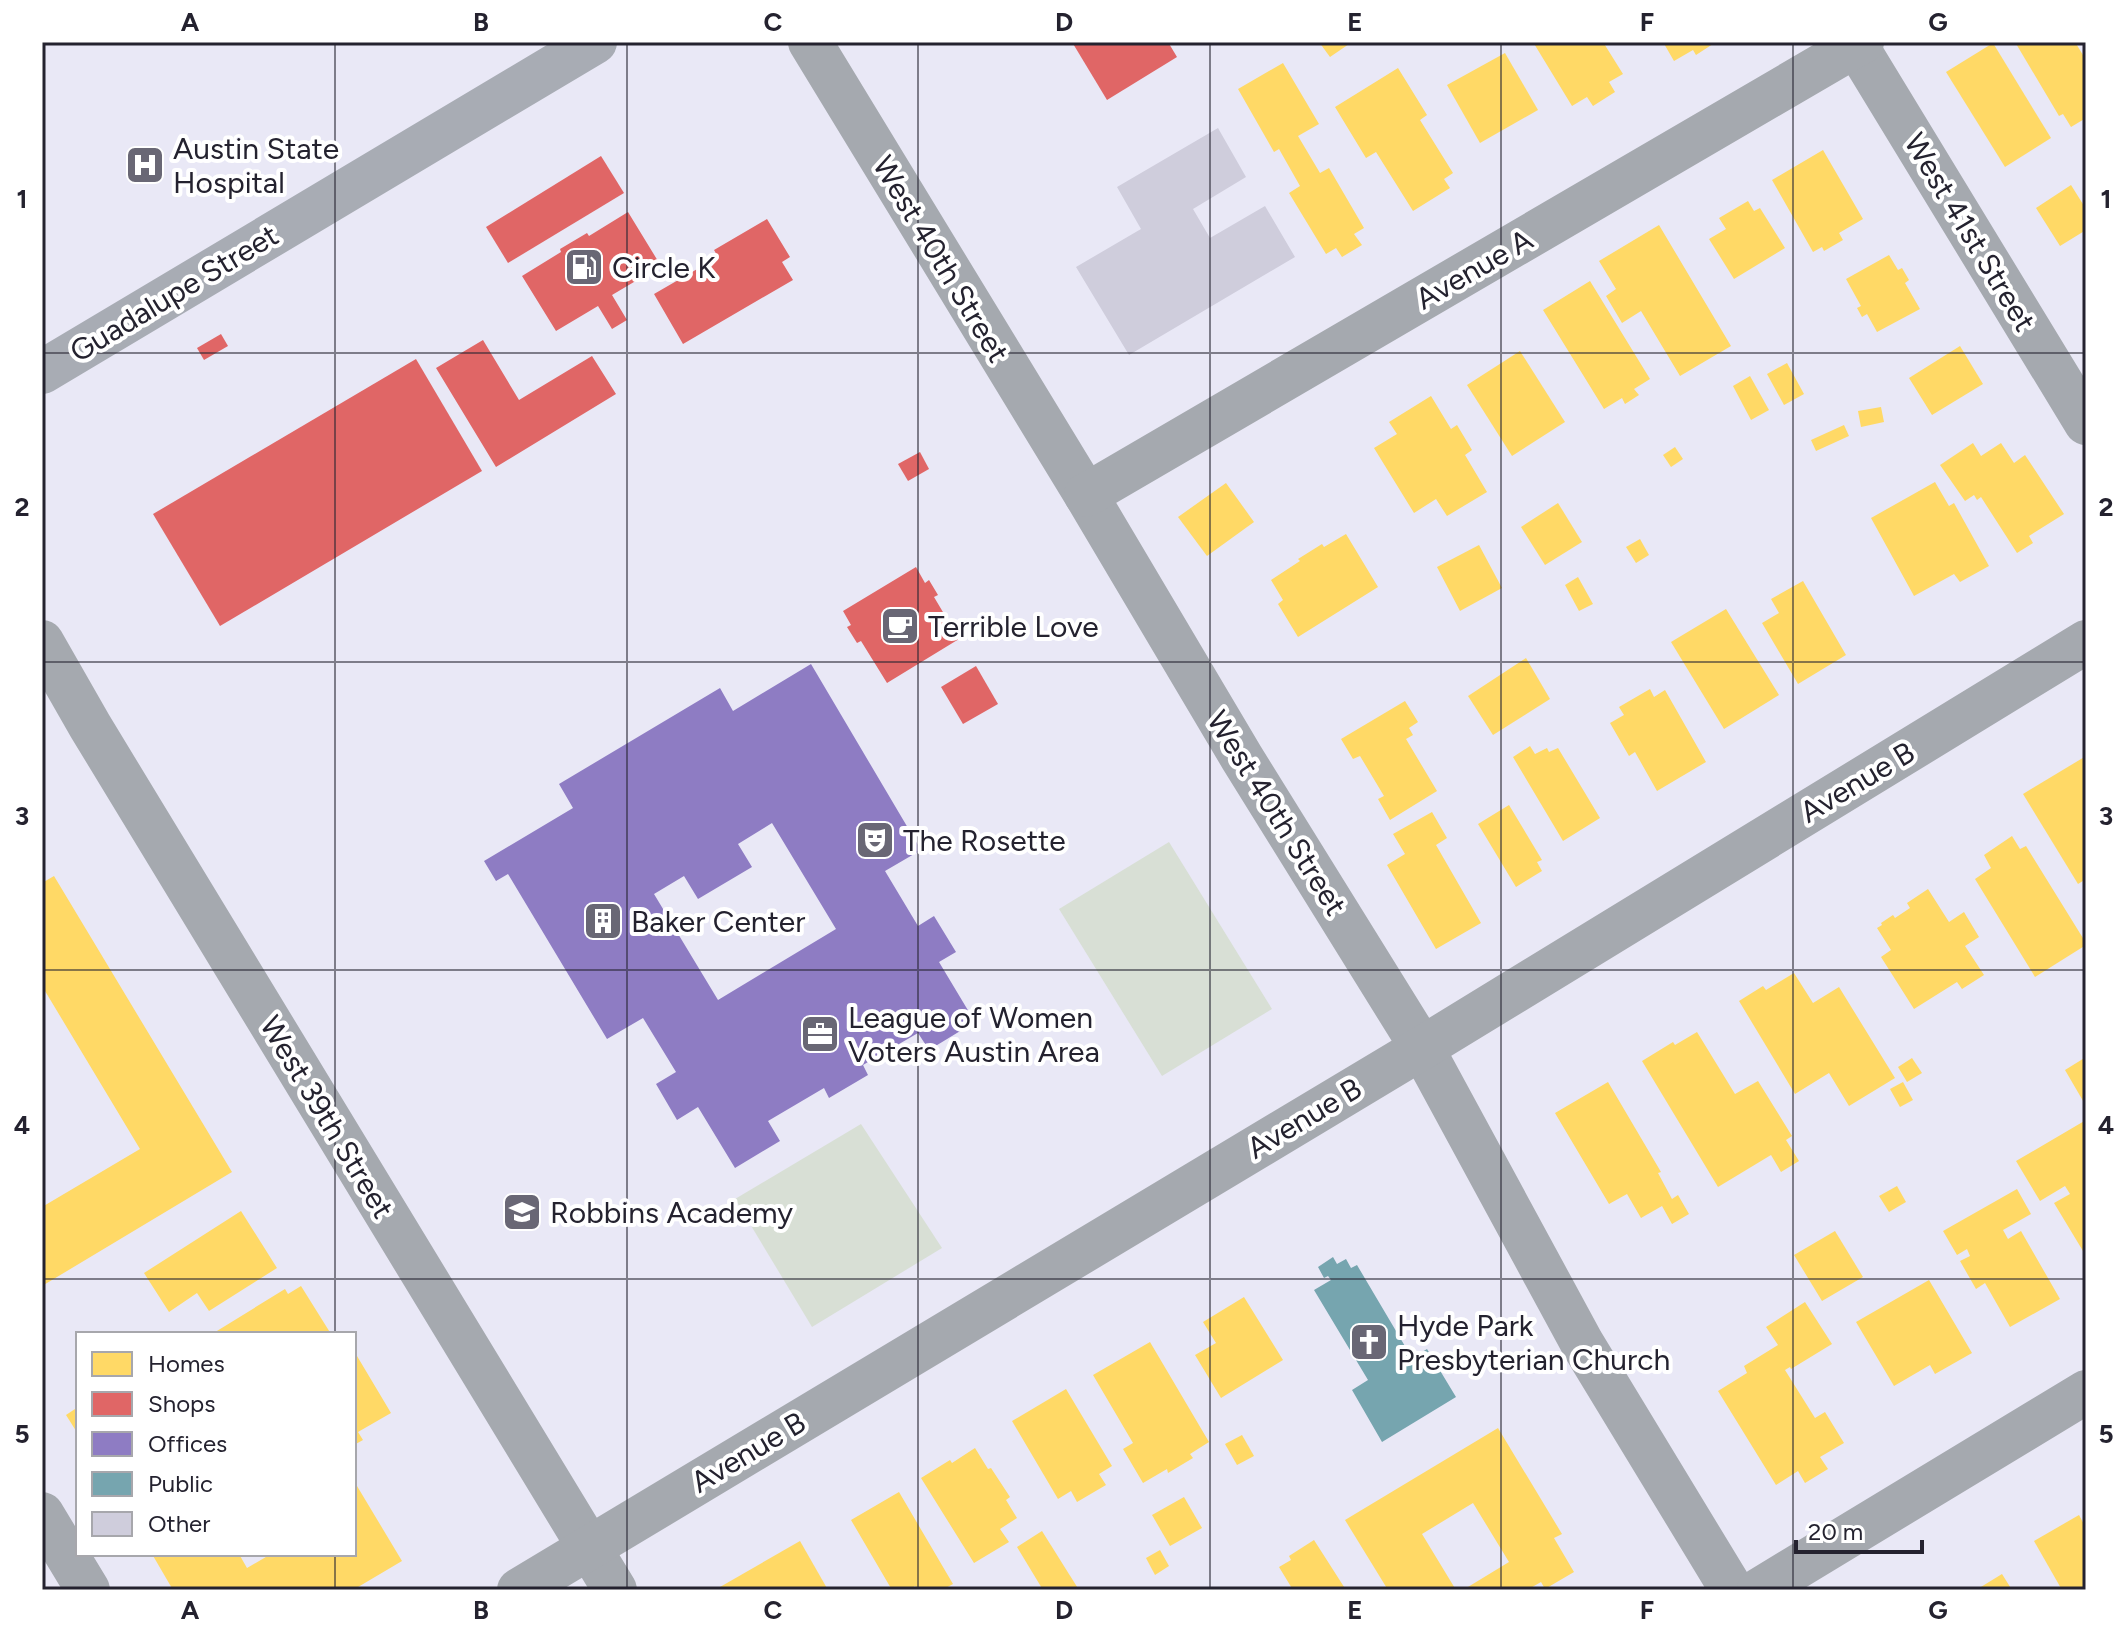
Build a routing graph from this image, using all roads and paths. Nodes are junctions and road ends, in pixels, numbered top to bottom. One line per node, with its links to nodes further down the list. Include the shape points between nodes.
1 (595, 42): 4 (main road, Guadalupe Street)
2 (810, 42): 6 (street, West 40th Street)
3 (1858, 43): 5 (street, West 41st Street); 6 (street, Avenue A)
4 (42, 372)
5 (2086, 423)
6 (1086, 495): 9 (street, West 40th Street)
7 (42, 642): 12 (street, West 39th Street)
8 (2086, 642): 9 (street, Avenue B)
9 (1422, 1048): 12 (street, Avenue B); 16 (street, West 40th Street, via 1582,1343)
10 (2086, 1392): 17 (street)
11 (42, 1514): 13 (street)
12 (589, 1548): 14 (street, Avenue B); 15 (street, West 39th Street)
13 (88, 1590)
14 (519, 1590)
15 (615, 1590)
16 (1732, 1590)
17 (1759, 1590)

